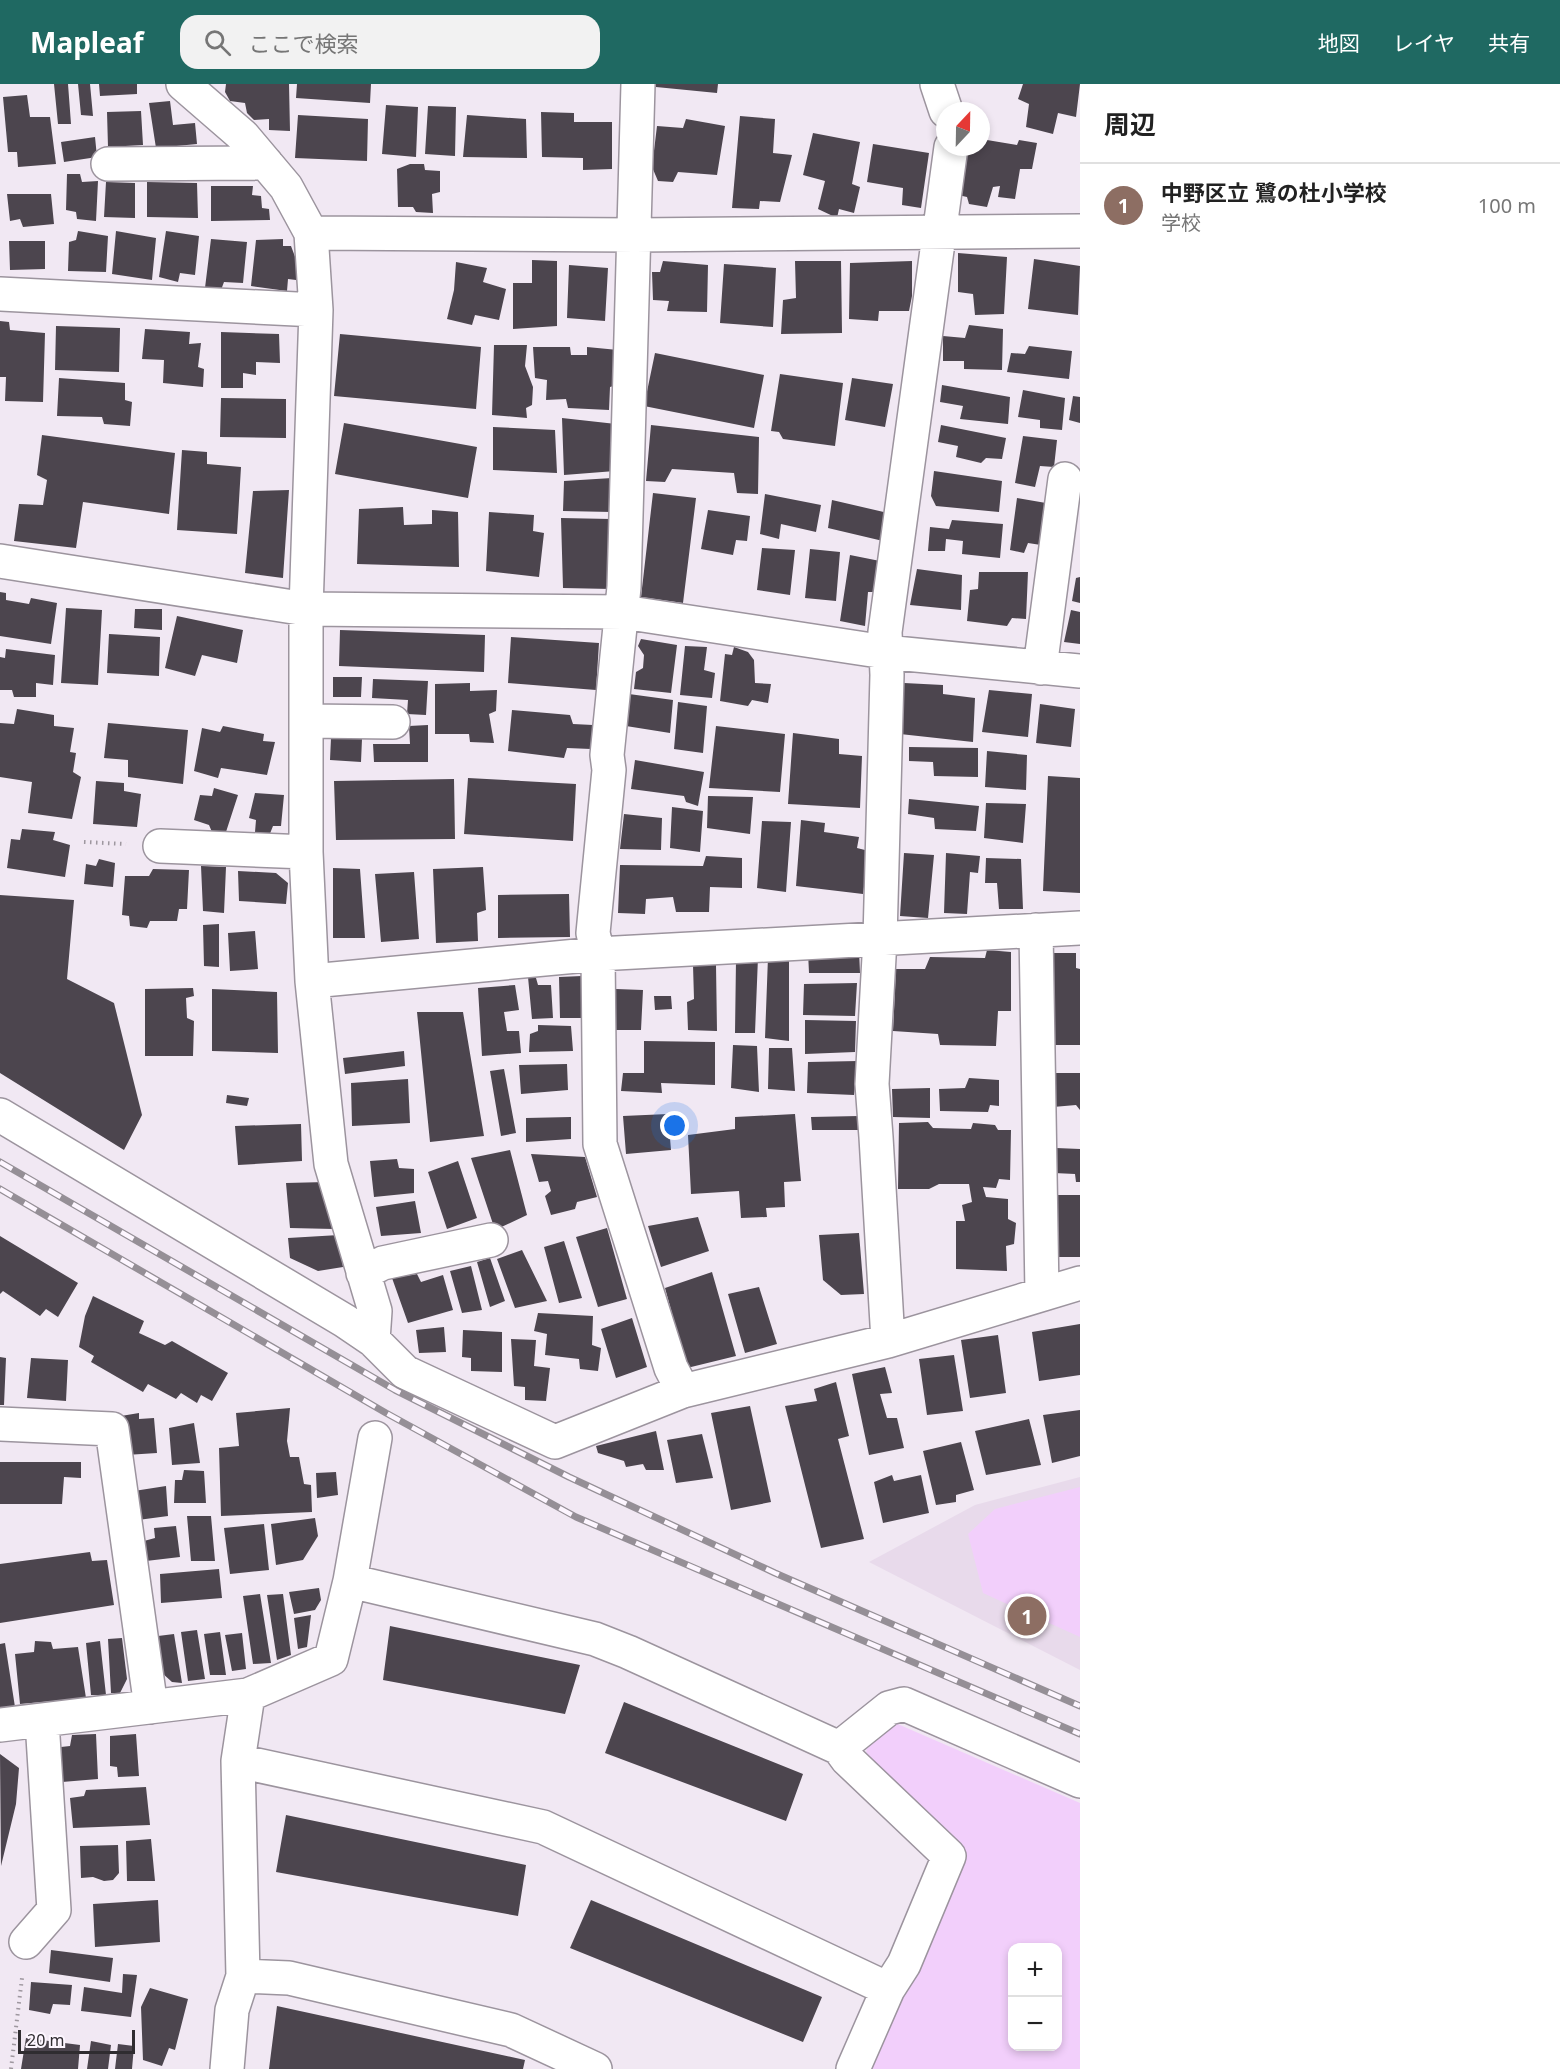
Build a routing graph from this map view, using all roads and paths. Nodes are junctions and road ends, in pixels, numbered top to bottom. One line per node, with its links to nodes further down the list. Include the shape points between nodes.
1 (183, 84): 6 (street, via 243,136)
2 (638, 84): 11 (street)
3 (937, 84): 4 (street)
4 (943, 102)
5 (950, 156): 9 (street)
6 (266, 163): 7 (street); 10 (street, via 286,187)
7 (108, 164)
8 (1080, 231): 9 (street)
9 (939, 232): 11 (street); 19 (street)
10 (311, 233): 11 (street); 13 (street)
11 (636, 235): 18 (street)
12 (0, 294): 13 (street)
13 (316, 310): 17 (street)
14 (1065, 478): 15 (street)
15 (1070, 512): 20 (street)
16 (0, 561): 17 (street)
17 (306, 609): 18 (street); 22 (street)
18 (623, 612): 19 (street); 29 (street, via 593,933)
19 (885, 652): 20 (street); 28 (street)
20 (1040, 668): 21 (street)
21 (1080, 671)
22 (307, 721): 23 (street); 25 (street)
23 (393, 722)
24 (160, 846): 25 (street)
25 (306, 852): 30 (street)
26 (1080, 928): 27 (street)
27 (1036, 930): 28 (street); 35 (street)
28 (879, 939): 29 (street); 37 (street, via 872,1084)
29 (598, 954): 30 (street); 38 (street, via 600,1144 671,1368)
30 (312, 981): 33 (street, via 331,1164)
31 (0, 1115): 36 (street)
32 (491, 1240): 33 (street, via 383,1263)
33 (363, 1273): 36 (street, via 375,1311)
34 (1080, 1283): 35 (street)
35 (1042, 1294): 37 (street)
36 (373, 1340): 38 (street, via 405,1372 555,1442)
37 (888, 1341): 38 (street)
38 (683, 1391)
39 (0, 1424): 43 (street, via 111,1429)
40 (375, 1438): 41 (street)
41 (350, 1581): 42 (street, via 331,1659); 46 (street, via 595,1639)
42 (248, 1695): 43 (street); 47 (street)
43 (151, 1707): 44 (street)
44 (42, 1720): 45 (street); 49 (street, via 54,1910)
45 (0, 1725)
46 (839, 1748): 48 (street, via 889,1708 904,1704); 51 (street, via 949,1856 904,1964)
47 (238, 1761): 50 (street); 51 (street, via 543,1827)
48 (1080, 1781)
49 (26, 1942): 52 (path)
50 (243, 1976): 53 (street, via 232,2010); 54 (street, via 289,1978 511,2030)
51 (888, 1989): 55 (street)
52 (11, 2069)
53 (226, 2069)
54 (595, 2069)
55 (853, 2069)

